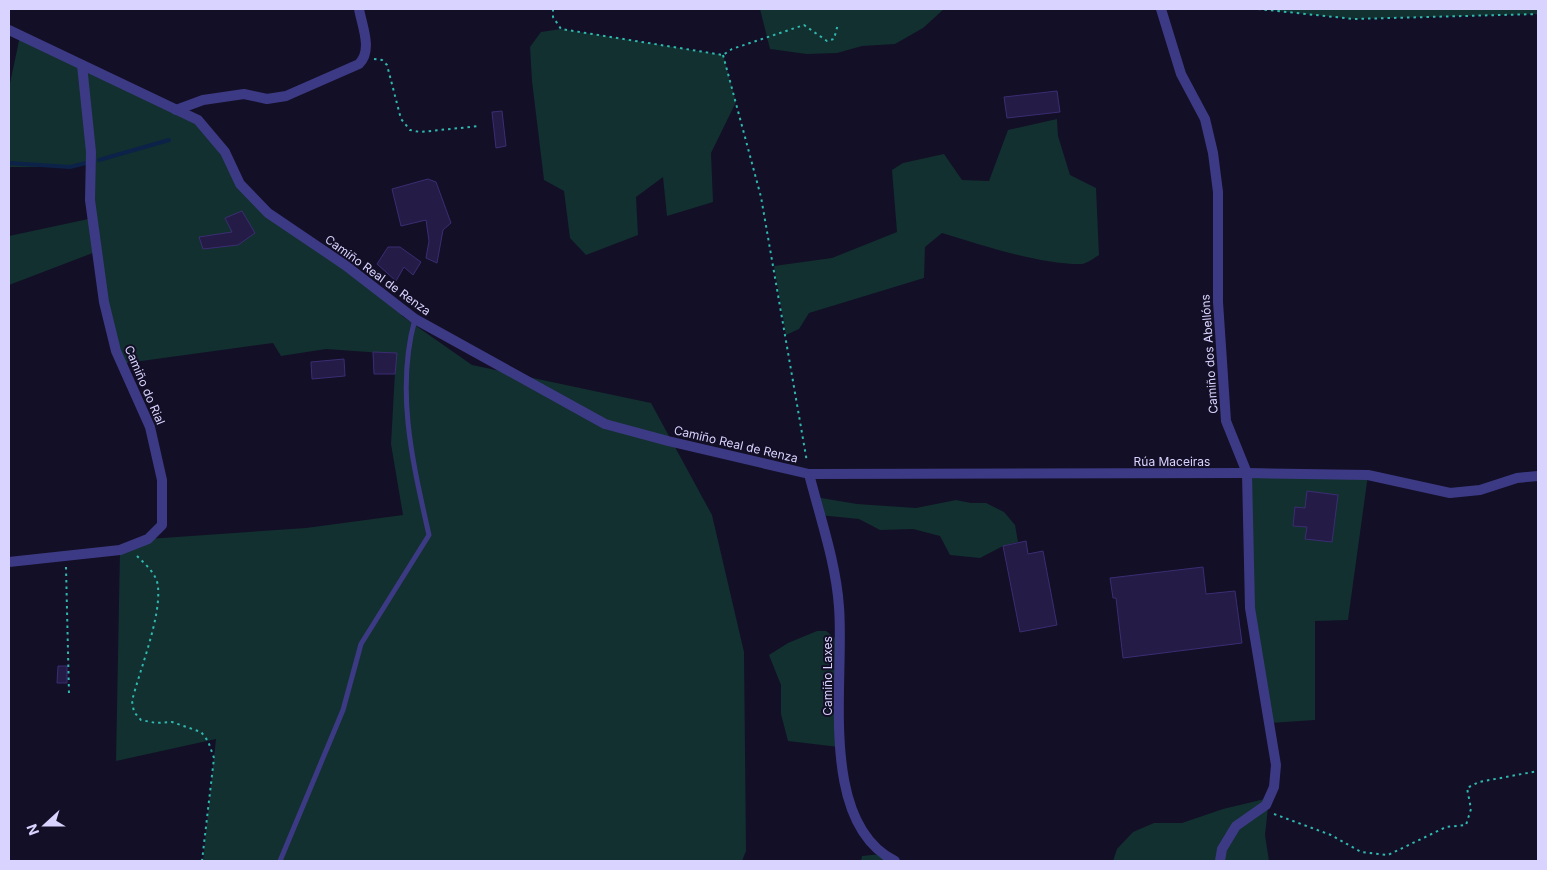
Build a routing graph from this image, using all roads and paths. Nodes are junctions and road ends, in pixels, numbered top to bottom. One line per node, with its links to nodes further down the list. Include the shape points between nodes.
1 (359, 9): 9 (street)
2 (552, 9): 8 (path, via 560,29)
3 (1161, 9): 15 (street, Camiño dos Abellóns, via 1180,74 1205,120 1213,154 1218,192 1218,302 1226,421)
4 (1258, 9): 5 (path, via 1354,19)
5 (1538, 14)
6 (838, 24): 8 (path, via 834,39 827,41 804,25 732,49)
7 (9, 30): 10 (street, Camiño Real de Renza)
8 (723, 55): 16 (path, via 761,197)
9 (366, 57): 11 (street, via 359,64 286,96 267,99 244,94 203,100); 12 (path, via 382,60 387,65 401,119 410,130 420,132)
10 (82, 65): 11 (street, Camiño Real de Renza); 18 (street, Camiño do Rial, via 92,152 90,200 104,302 116,351 150,427 162,480 162,525 148,539)
11 (176, 110): 13 (street, Camiño Real de Renza, via 198,120 225,152 240,184 268,213)
12 (480, 126)
13 (416, 319): 16 (street, Camiño Real de Renza, via 604,424); 25 (lane, via 406,365 408,436 428,534 361,644 343,710)
14 (1538, 465): 17 (street, Rúa Maceiras)
15 (1247, 473): 16 (street, Rúa Maceiras); 17 (street, Rúa Maceiras, via 1368,475 1450,493 1480,490 1516,478); 23 (street, Camiño dos Abellóns, via 1250,608 1276,765 1274,787)
16 (809, 474): 26 (street, Camiño Laxes, via 839,606 839,747 846,789 862,833 881,854)
17 (1535, 476)
18 (128, 547): 19 (street, Camiño do Rial); 24 (path, via 153,572 158,587 156,613 132,701 134,712 141,720 172,722 201,732 214,758)
19 (66, 557): 20 (street, Camiño do Rial); 21 (path)
20 (9, 562)
21 (69, 694)
22 (1538, 771): 23 (path, via 1479,782 1468,788 1471,809 1466,825 1446,827 1388,855 1361,852 1332,835 1268,811)
23 (1266, 805): 27 (street, via 1236,826 1222,849)
24 (202, 861)
25 (280, 861)
26 (895, 861)
27 (1220, 861)

